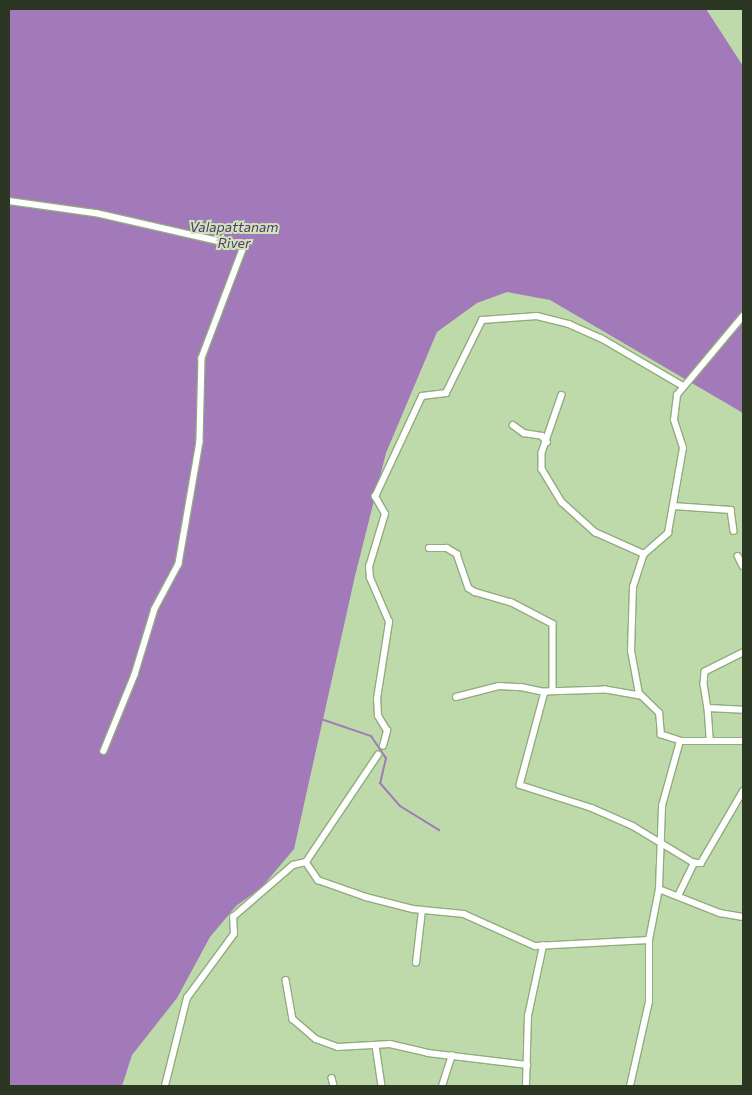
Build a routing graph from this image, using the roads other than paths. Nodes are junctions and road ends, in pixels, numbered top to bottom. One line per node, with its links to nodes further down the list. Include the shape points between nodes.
1 (9, 201): 24 (street, via 151,224 244,247 202,358 200,442 179,564 155,610 135,675)
2 (743, 316): 3 (street)
3 (683, 386): 7 (street, via 677,395 674,420 682,448); 23 (street, via 601,338 569,324 537,316 482,320 446,393 422,396 375,497 385,514 369,566 370,578 389,622 377,699 378,716 387,731)
4 (562, 395): 6 (street)
5 (513, 425): 6 (street, via 524,433 542,436)
6 (547, 442): 10 (street, via 542,469 562,502 595,532)
7 (673, 506): 8 (street, via 731,510); 10 (street, via 668,533)
8 (734, 531)
9 (429, 548): 15 (street, via 447,548 457,554 469,588 475,592 511,602 553,624)
10 (644, 554): 16 (street, via 633,587 631,650)
11 (738, 556): 12 (street)
12 (743, 566)
13 (743, 653): 18 (street, via 705,672)
14 (545, 692): 15 (street); 17 (street, via 499,686); 27 (street, via 520,785 592,808)
15 (553, 692): 16 (street, via 606,690)
16 (640, 696): 21 (street, via 659,712 661,735)
17 (456, 697)
18 (708, 708): 19 (street); 20 (street)
19 (743, 710)
20 (710, 739): 21 (street); 22 (street)
21 (680, 740): 27 (street, via 662,806)
22 (743, 740)
23 (383, 746)
24 (104, 751)
25 (378, 755): 28 (street)
26 (743, 791): 29 (street, via 704,862)
27 (660, 841): 29 (street); 30 (street)
28 (306, 862): 32 (street, via 318,880 366,897); 42 (street, via 293,865 233,916 234,934 187,998)
29 (694, 863): 31 (street)
30 (658, 889): 31 (street); 34 (street)
31 (678, 896): 33 (street)
32 (422, 910): 35 (street, via 464,914 535,946); 36 (street)
33 (743, 917)
34 (649, 940): 35 (street); 47 (street, via 649,1002)
35 (543, 946): 40 (street, via 532,989)
36 (416, 963)
37 (286, 980): 38 (street, via 293,1019 316,1039 338,1047)
38 (376, 1046): 39 (street, via 390,1044); 44 (street)
39 (452, 1056): 40 (street); 45 (street)
40 (527, 1065): 46 (street)
41 (332, 1078): 43 (street)
42 (165, 1086)
43 (334, 1086)
44 (382, 1086)
45 (442, 1086)
46 (526, 1086)
47 (630, 1086)

